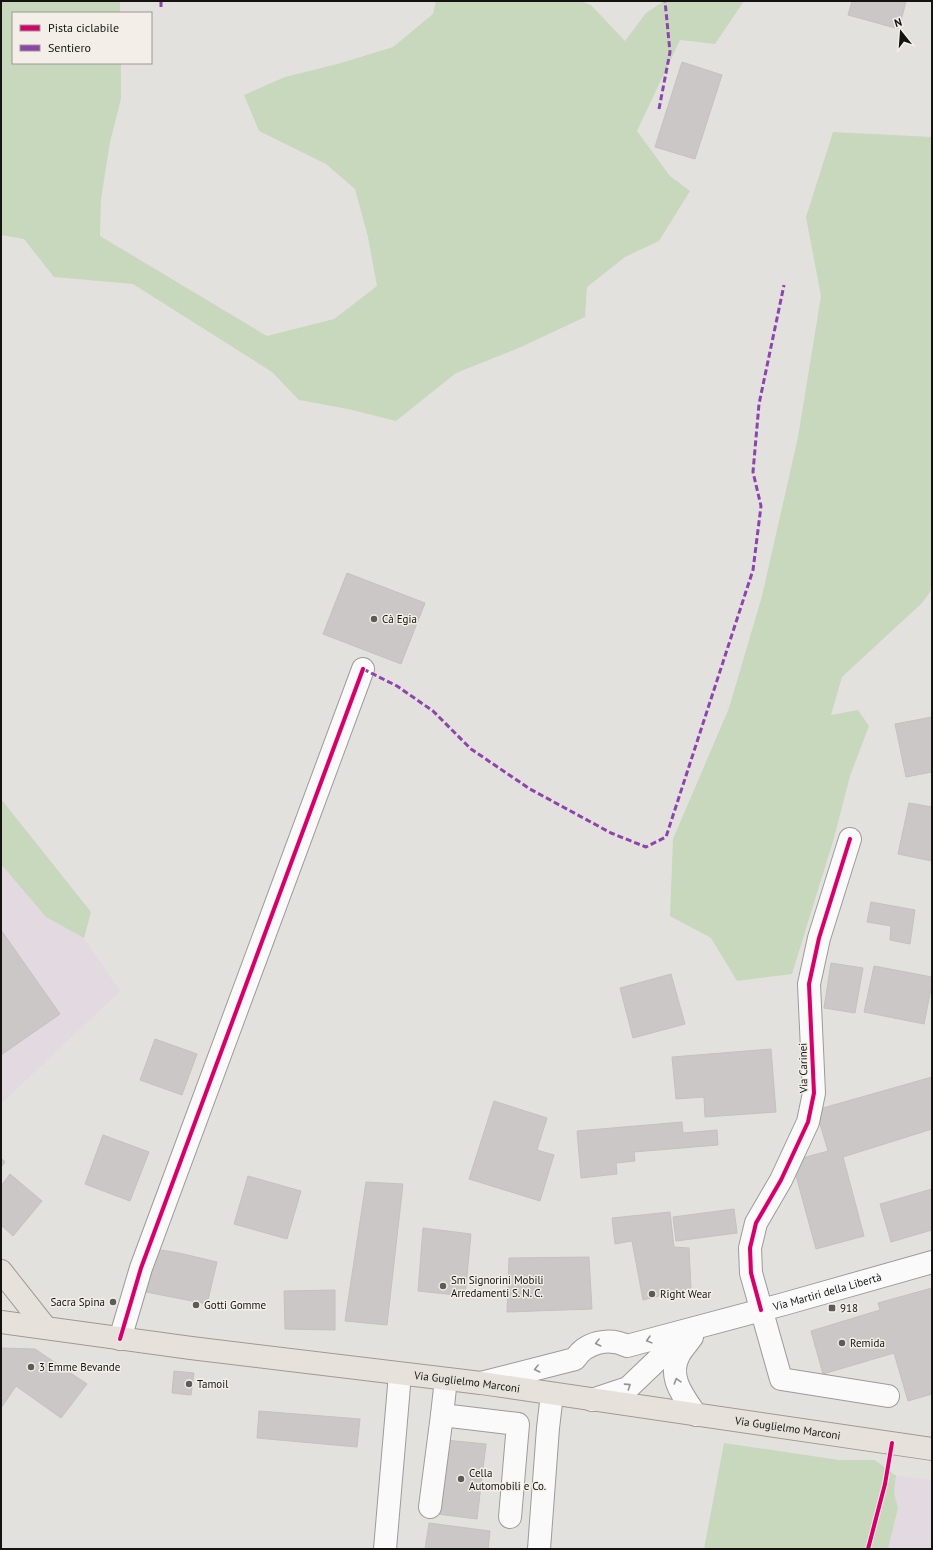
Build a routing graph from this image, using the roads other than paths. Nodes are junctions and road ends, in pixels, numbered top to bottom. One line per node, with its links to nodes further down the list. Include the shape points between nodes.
1 (363, 669): 9 (street, via 141,1268)
2 (850, 839): 5 (street, Via Carinei, via 818,938 809,984 814,1093 808,1122 781,1180 756,1223 750,1248 751,1273)
3 (932, 1262): 5 (street, Via Martiri della Libertà)
4 (1, 1272): 8 (main road)
5 (761, 1310): 7 (street, Via Martiri della Libertà); 14 (street, Via Carinei, via 781,1379)
6 (1, 1322): 8 (main road, Via Guglielmo Marconi)
7 (699, 1327): 12 (street, Via Martiri della Libertà, one-way to 12, via 627,1346 613,1341 600,1342 587,1346 575,1359); 15 (street, Via Martiri della Libertà, one-way to 7, via 628,1388 674,1344); 17 (street, one-way to 7, via 679,1390 674,1372 678,1356)
8 (46, 1328): 9 (main road, Via Guglielmo Marconi)
9 (120, 1338): 10 (main road, Via Guglielmo Marconi)
10 (400, 1374): 11 (main road, Via Guglielmo Marconi); 23 (street)
11 (446, 1379): 12 (main road, Via Guglielmo Marconi); 16 (street)
12 (481, 1383): 13 (main road, Via Guglielmo Marconi)
13 (552, 1394): 15 (main road, Via Guglielmo Marconi); 19 (street)
14 (888, 1396)
15 (592, 1400): 17 (main road, Via Guglielmo Marconi)
16 (442, 1415): 18 (street); 21 (street)
17 (696, 1415): 20 (main road, Via Guglielmo Marconi)
18 (518, 1424): 19 (street); 22 (street)
19 (548, 1428): 24 (street)
20 (932, 1449)
21 (430, 1507)
22 (510, 1517)
23 (385, 1549)
24 (540, 1549)

